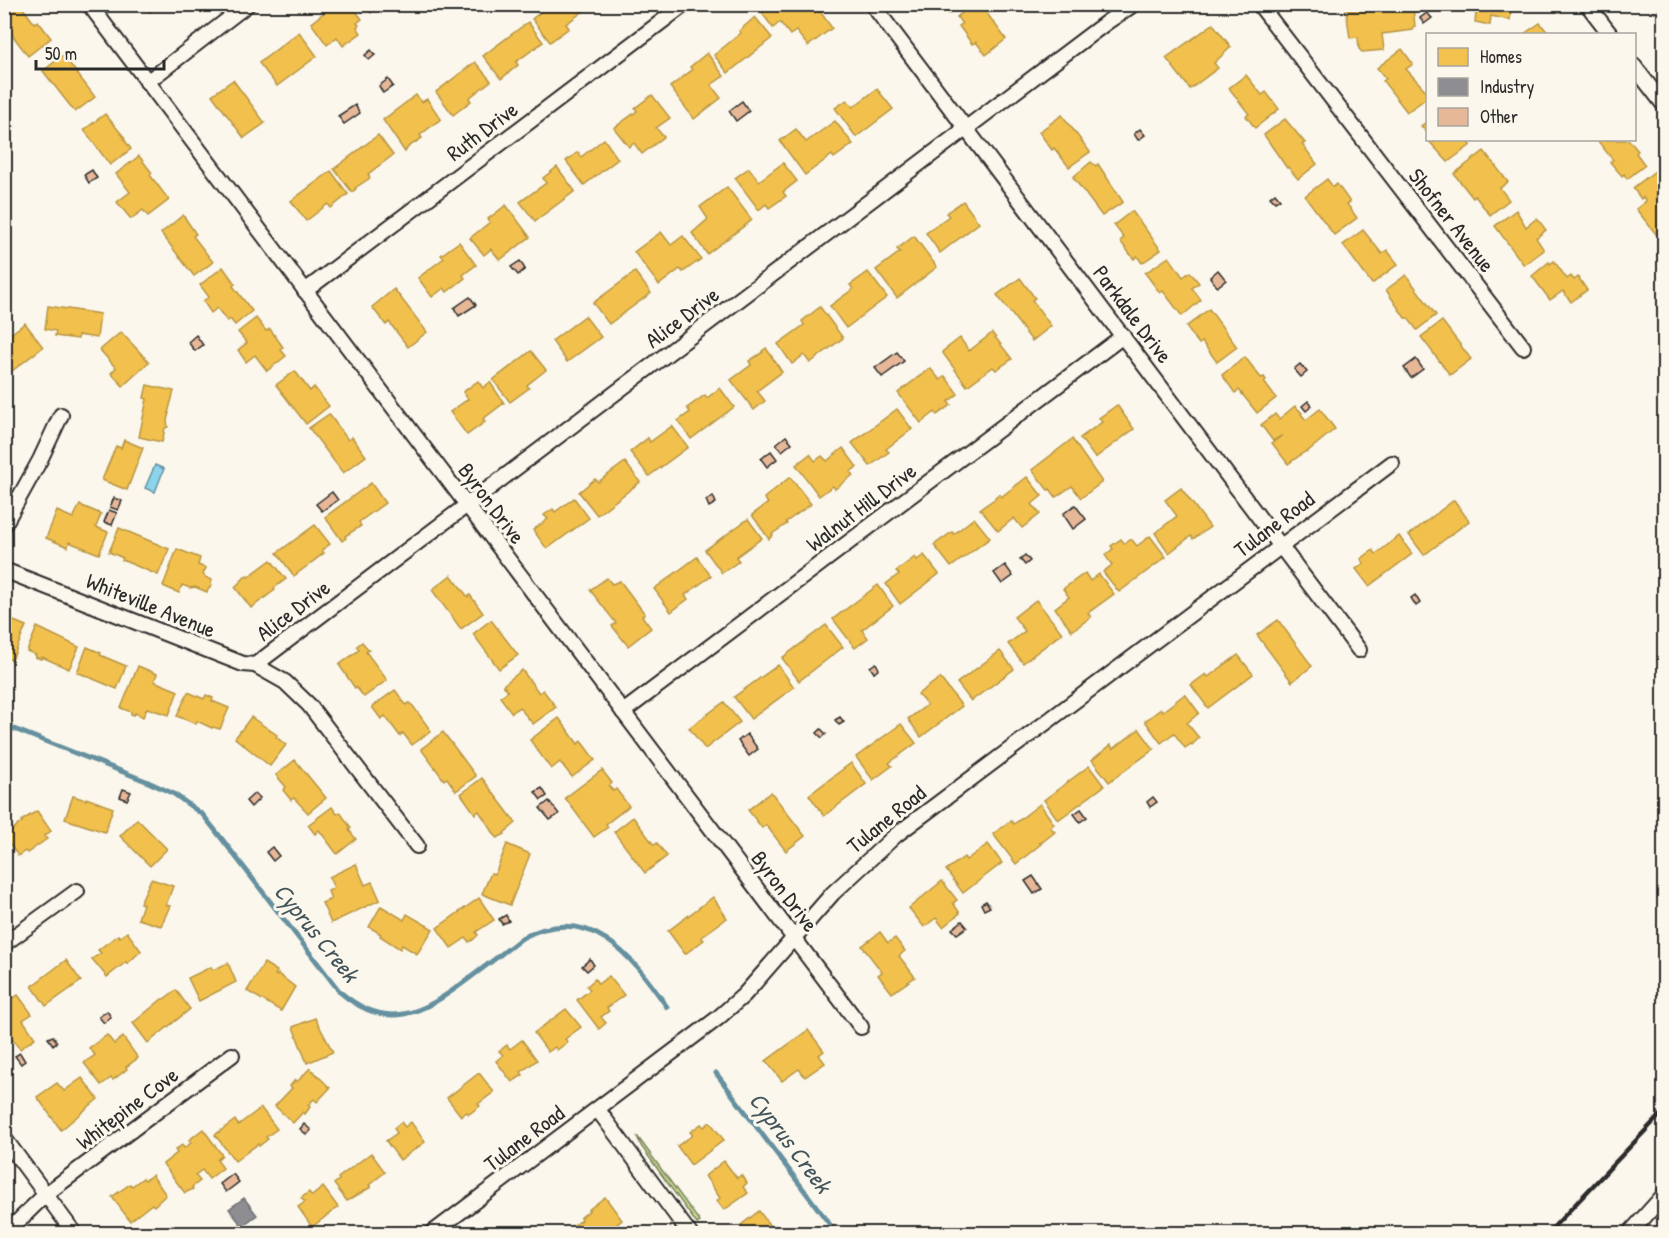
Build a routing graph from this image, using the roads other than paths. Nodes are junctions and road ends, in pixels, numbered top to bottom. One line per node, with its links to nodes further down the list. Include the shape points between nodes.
1 (89, 4): 10 (street, Byron Drive)
2 (248, 4): 10 (street)
3 (686, 4): 13 (street, Ruth Drive)
4 (872, 4): 12 (street, Parkdale Drive)
5 (1134, 4): 12 (street, Alice Drive)
6 (1259, 4): 15 (street, Shofner Avenue)
7 (1587, 4): 8 (street)
8 (1609, 33)
9 (1636, 67): 11 (street)
10 (147, 82): 13 (street, Byron Drive)
11 (1665, 105)
12 (966, 129): 14 (street, Parkdale Drive); 18 (street, Alice Drive)
13 (305, 291): 18 (street, Byron Drive)
14 (1123, 336): 20 (street, Parkdale Drive); 24 (street, Walnut Hill Drive)
15 (1523, 347)
16 (61, 415): 19 (street)
17 (1392, 463): 20 (street, Tulane Road)
18 (467, 506): 23 (street, Alice Drive); 24 (street, Byron Drive)
19 (4, 525)
20 (1280, 546): 22 (street, Parkdale Drive); 27 (street, Tulane Road, via 896,835 833,893)
21 (4, 570): 23 (street, Whiteville Avenue, via 243,664)
22 (1359, 650)
23 (255, 665): 25 (street, Whiteville Avenue, via 285,682 309,705)
24 (623, 712): 27 (street, Byron Drive)
25 (417, 846)
26 (77, 891): 28 (street)
27 (794, 938): 29 (street, Byron Drive); 31 (street, Tulane Road, via 744,995 718,1018)
28 (4, 944)
29 (861, 1027)
30 (232, 1055): 33 (street, Whitepine Cove)
31 (598, 1110): 37 (street, Tulane Road); 38 (street)
32 (4, 1138): 33 (street)
33 (46, 1194): 35 (street, Whitepine Cove); 36 (street)
34 (1665, 1195): 39 (street)
35 (5, 1233)
36 (75, 1233)
37 (431, 1233)
38 (690, 1233)
39 (1629, 1233)

